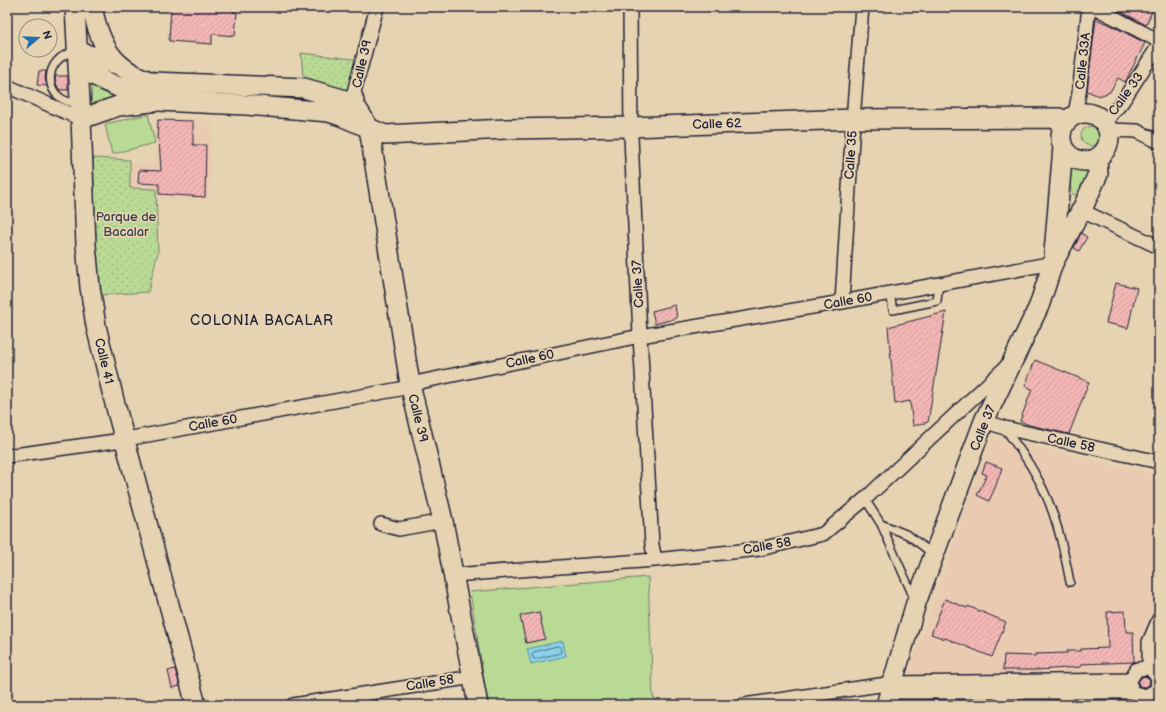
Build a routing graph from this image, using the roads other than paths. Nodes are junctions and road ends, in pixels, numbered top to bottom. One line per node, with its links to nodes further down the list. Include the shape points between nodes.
1 (75, 7): 11 (main road, Calle 41)
2 (92, 7): 8 (main road)
3 (377, 7): 19 (street, Calle 39, via 354,92)
4 (630, 7): 22 (street, Calle 37)
5 (862, 7): 18 (street, Calle 35)
6 (1089, 7): 20 (street, Calle 33A, via 1080,93)
7 (1094, 7): 9 (street)
8 (100, 35): 11 (main road); 12 (main road)
9 (1159, 41)
10 (1159, 45): 21 (street, Calle 33)
11 (78, 59): 12 (main road); 15 (main road, via 107,82); 17 (main road, Calle 41); 17 (lane, via 65,54 55,62 50,80 54,91 62,99 74,103)
12 (115, 61): 14 (main road, via 142,79 153,82)
13 (7, 86): 17 (street)
14 (249, 86): 16 (main road); 19 (main road, via 304,88 342,99)
15 (158, 101): 16 (main road); 17 (main road)
16 (246, 105): 19 (main road, via 329,112)
17 (81, 111): 35 (main road, Calle 41, via 90,287 96,326)
18 (854, 119): 20 (main road, Calle 62); 22 (main road, Calle 62); 29 (street, Calle 35)
19 (360, 120): 22 (main road, Calle 62, via 385,135 506,129); 32 (main road, Calle 39)
20 (1069, 120): 21 (main road, via 1083,112 1091,113 1099,116); 24 (main road, via 1061,132)
21 (1107, 126): 23 (street, via 1137,131); 25 (main road, via 1110,138 1108,146)
22 (631, 127): 30 (street, Calle 37)
23 (1159, 142)
24 (1063, 147): 25 (main road, via 1074,159 1090,161); 28 (main road)
25 (1097, 158): 26 (main road, Calle 37, via 1098,174)
26 (1080, 210): 27 (street); 28 (main road, Calle 37)
27 (1159, 247)
28 (1053, 263): 29 (street, Calle 60); 31 (main road, Calle 37, via 1039,306)
29 (842, 302): 30 (street, Calle 60)
30 (640, 336): 32 (street, Calle 60); 43 (street, Calle 37)
31 (1014, 360): 33 (main road, Calle 37); 38 (street, Calle 58)
32 (410, 384): 35 (street, Calle 60, via 400,389); 39 (main road, Calle 39)
33 (984, 421): 34 (street, Calle 58); 42 (main road, Calle 37)
34 (1005, 428): 37 (street, Calle 58); 45 (lane, via 1034,471 1048,498)
35 (125, 439): 36 (street, Calle 60); 56 (main road, Calle 41)
36 (7, 456)
37 (1159, 462)
38 (866, 499): 41 (lane); 43 (street, Calle 58, via 823,534 760,549)
39 (443, 521): 40 (street, via 399,529); 44 (main road, Calle 39)
40 (381, 524)
41 (881, 524): 42 (lane, via 908,535); 46 (lane)
42 (935, 556): 46 (main road, Calle 37)
43 (655, 560): 44 (street, Calle 58)
44 (453, 575): 49 (main road, Calle 39)
45 (1070, 582)
46 (916, 603): 52 (main road, Calle 37)
47 (1159, 619): 48 (street, via 1149,642)
48 (1149, 668): 50 (street, via 1158,677); 53 (street, via 1137,669)
49 (473, 677): 57 (street, Calle 58); 58 (main road, Calle 39)
50 (1158, 690): 53 (street, via 1146,696)
51 (919, 692): 52 (street); 54 (street); 60 (street)
52 (890, 693): 53 (street); 59 (street)
53 (1132, 693): 55 (street)
54 (1001, 699): 55 (street)
55 (1066, 699)
56 (196, 705)
57 (293, 705)
58 (478, 705)
59 (744, 705)
60 (914, 705)

